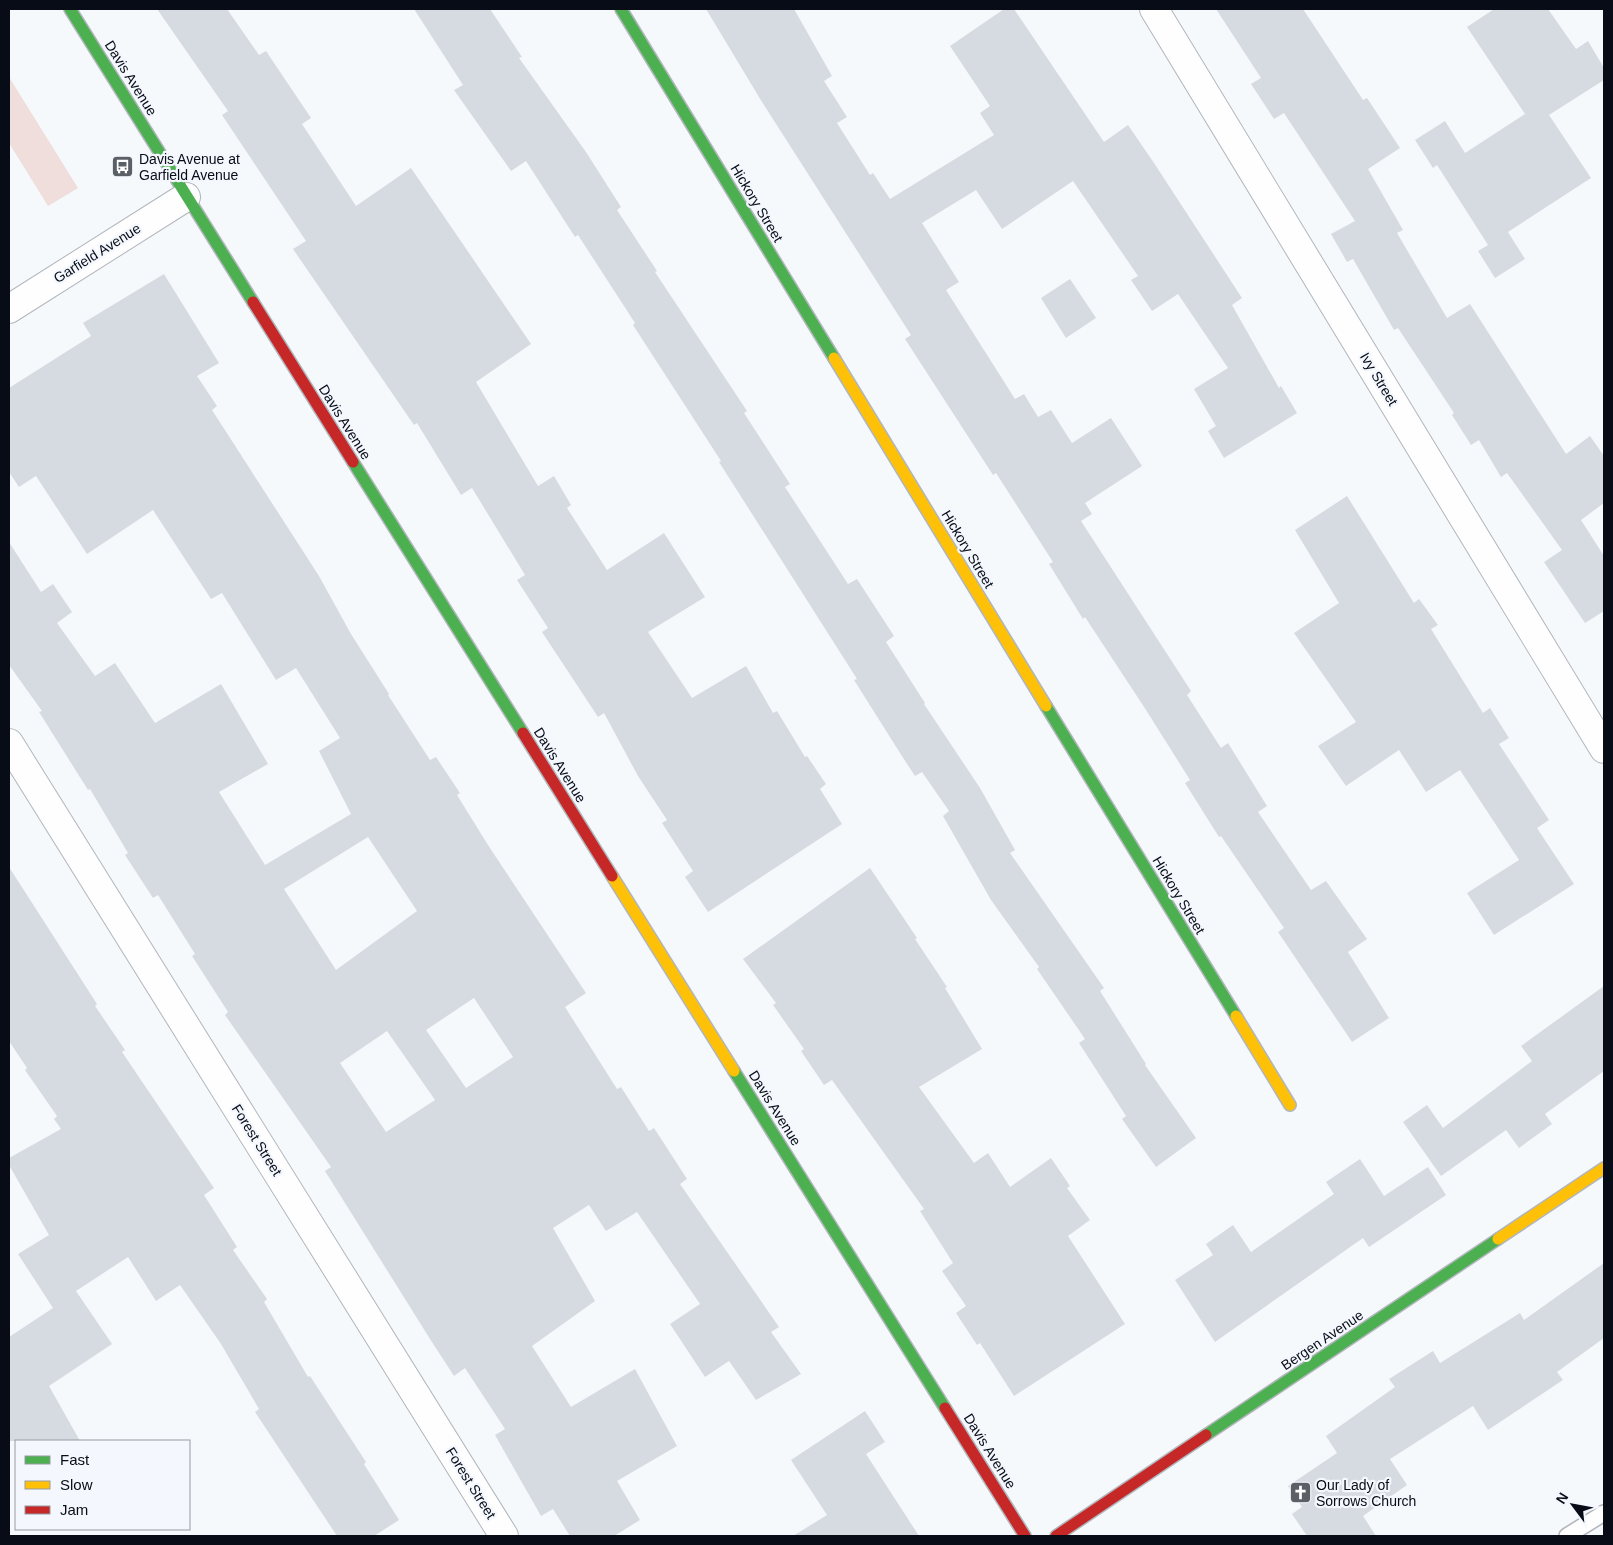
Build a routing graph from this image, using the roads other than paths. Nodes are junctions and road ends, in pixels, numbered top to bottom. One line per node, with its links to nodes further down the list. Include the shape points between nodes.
1 (70, 9): 4 (street, Davis Avenue)
2 (621, 9): 8 (street, Hickory Street)
3 (1154, 9): 7 (street, Ivy Street)
4 (186, 197): 5 (street, Garfield Avenue); 12 (street, Davis Avenue)
5 (9, 309)
6 (9, 743): 11 (street, Forest Street)
7 (1604, 749)
8 (1290, 1105)
9 (1604, 1168): 13 (street, Bergen Avenue)
10 (1604, 1513): 14 (lane)
11 (504, 1536)
12 (1026, 1536)
13 (1056, 1536)
14 (1567, 1536)

